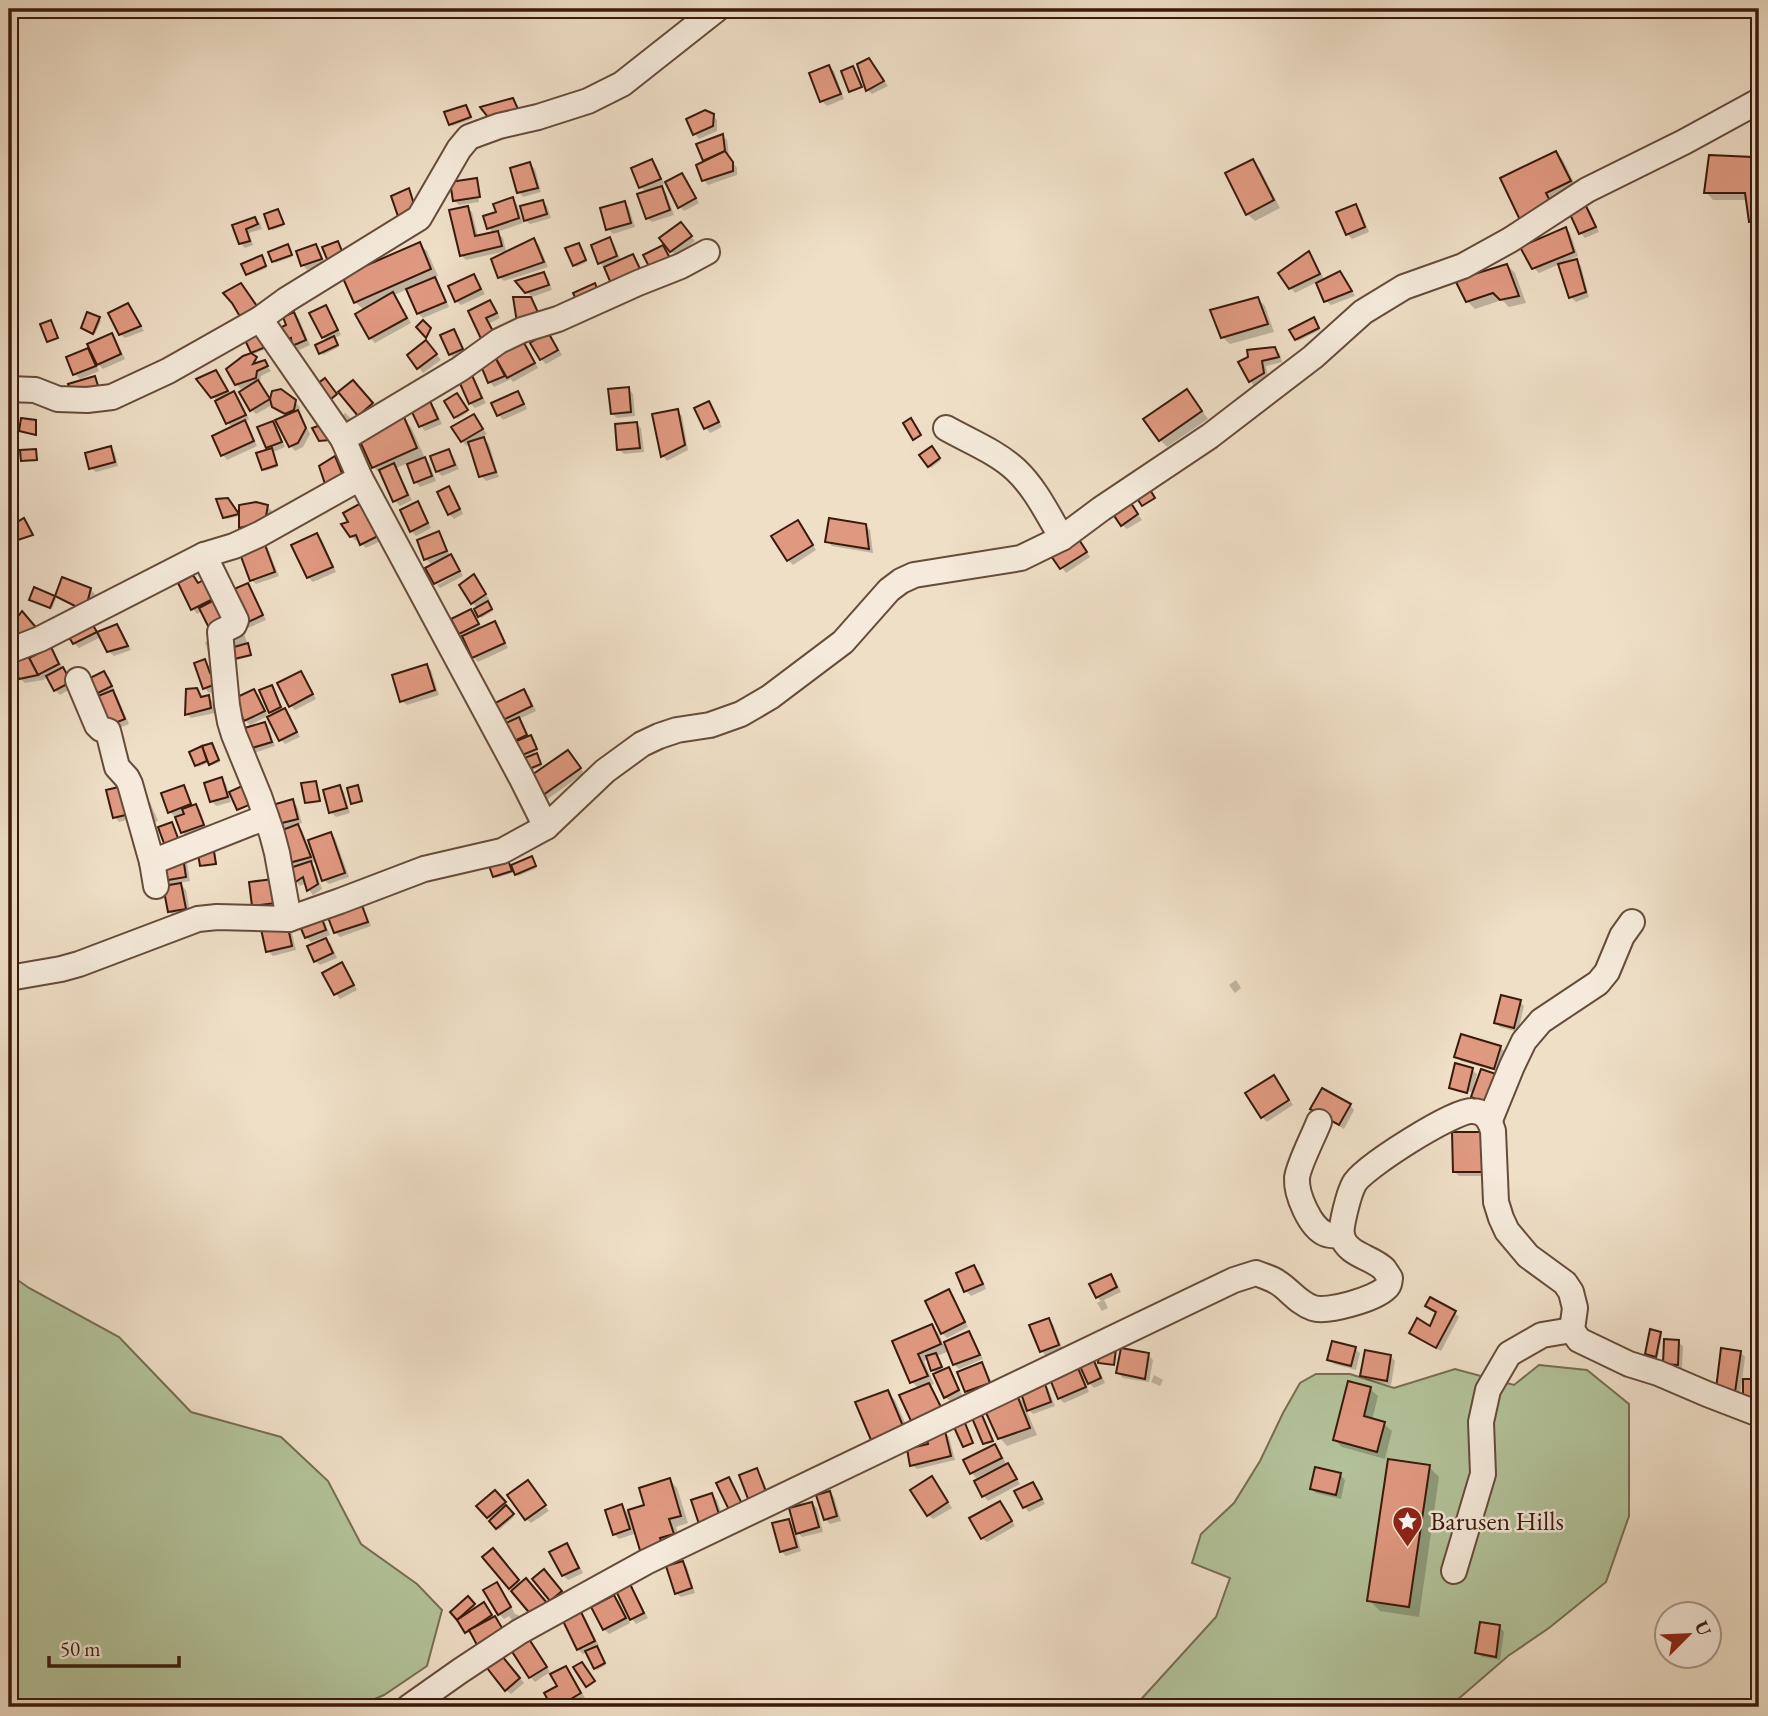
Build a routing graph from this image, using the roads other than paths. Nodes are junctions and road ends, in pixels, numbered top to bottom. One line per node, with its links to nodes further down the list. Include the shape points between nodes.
1 (717, 9): 4 (street, via 622,84 588,101 469,137 419,218)
2 (1759, 101): 9 (street, via 1587,190 1463,266 1404,287 1363,312 1210,436)
3 (708, 252): 7 (street, via 499,341)
4 (260, 319): 5 (street, via 112,397 58,399 35,390); 7 (street)
5 (9, 389)
6 (946, 428): 9 (street, via 1017,471)
7 (343, 439): 8 (street)
8 (360, 478): 10 (street, via 260,534); 14 (street)
9 (1062, 538): 14 (street, via 1021,558 901,581 844,642 771,697 741,714 642,744)
10 (204, 555): 11 (street); 13 (street, via 236,620 220,632 227,705)
11 (9, 651)
12 (78, 680): 13 (street, via 98,727 108,731 117,767 129,781 154,874)
13 (266, 817): 15 (street)
14 (545, 827): 15 (street, via 502,851 424,869)
15 (289, 919): 17 (street, via 198,919 70,966)
16 (1632, 922): 18 (street, via 1598,983 1541,1021 1524,1041)
17 (9, 978)
18 (1490, 1120): 20 (street, via 1473,1110 1464,1112 1437,1124 1360,1176 1353,1185); 21 (street, via 1500,1218 1528,1256 1571,1292 1575,1308)
19 (1319, 1122): 20 (street, via 1297,1178 1300,1193 1316,1228)
20 (1342, 1236): 24 (street, via 1348,1246 1384,1269 1390,1278 1386,1289 1331,1309 1314,1309 1256,1273 1234,1280 646,1562 519,1632)
21 (1572, 1330): 22 (street, via 1579,1340 1629,1364); 23 (street, via 1542,1335 1509,1354 1488,1390 1481,1422 1483,1474)
22 (1759, 1414)
23 (1454, 1571)
24 (409, 1707)

